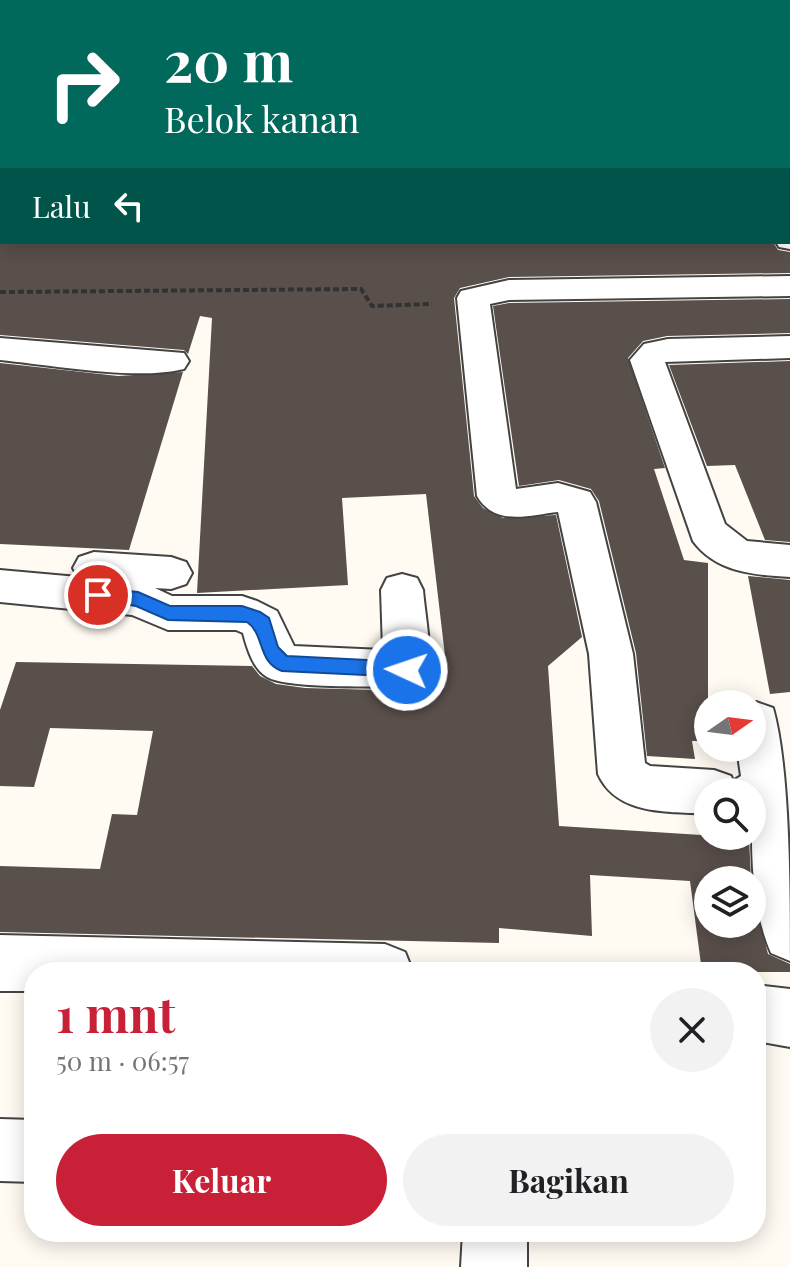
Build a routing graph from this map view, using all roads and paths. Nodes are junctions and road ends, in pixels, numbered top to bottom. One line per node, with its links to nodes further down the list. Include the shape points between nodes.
1 (790, 286): 3 (street, via 509,290)
2 (0, 292): 3 (path, via 361,289 369,305 377,307)
3 (473, 298): 12 (street, via 497,496 510,504 565,498 576,502 611,654 622,774 641,787)
4 (790, 347): 7 (street, via 668,350 647,360 714,543 733,555)
5 (0, 349): 6 (street)
6 (172, 361)
7 (790, 561)
8 (0, 562): 9 (street)
9 (171, 573)
10 (0, 586): 11 (street, via 138,599 173,613 242,613 262,623 270,650 282,664 406,679)
11 (402, 590)
12 (694, 791)
13 (766, 823): 14 (street)
14 (790, 934)
15 (0, 963): 16 (street)
16 (24, 964)
17 (766, 1014): 18 (street)
18 (790, 1018)
19 (0, 1150): 20 (street)
20 (24, 1151)
21 (495, 1242): 22 (street)
22 (494, 1267)

